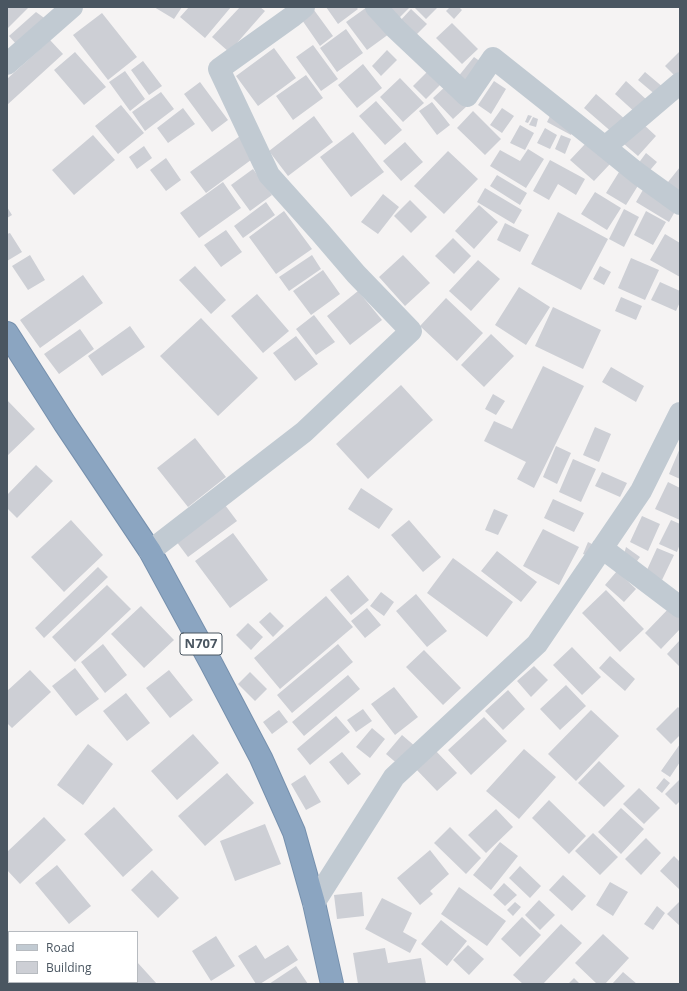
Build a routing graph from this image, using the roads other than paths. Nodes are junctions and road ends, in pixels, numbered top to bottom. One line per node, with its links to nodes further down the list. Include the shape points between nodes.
1 (72, 7): 4 (street)
2 (304, 7): 11 (street, via 219,69 268,174 411,332 304,432)
3 (376, 7): 6 (street, via 467,96 493,58)
4 (7, 64)
5 (680, 83): 6 (street)
6 (605, 147): 7 (street)
7 (680, 204)
8 (7, 332): 11 (highway, N707)
9 (680, 413): 10 (street, via 641,491)
10 (602, 548): 12 (street); 13 (street, via 537,644 394,777)
11 (150, 551): 13 (highway, N707, via 261,758 294,832)
12 (680, 607)
13 (314, 903): 14 (highway, N707)
14 (332, 984)

